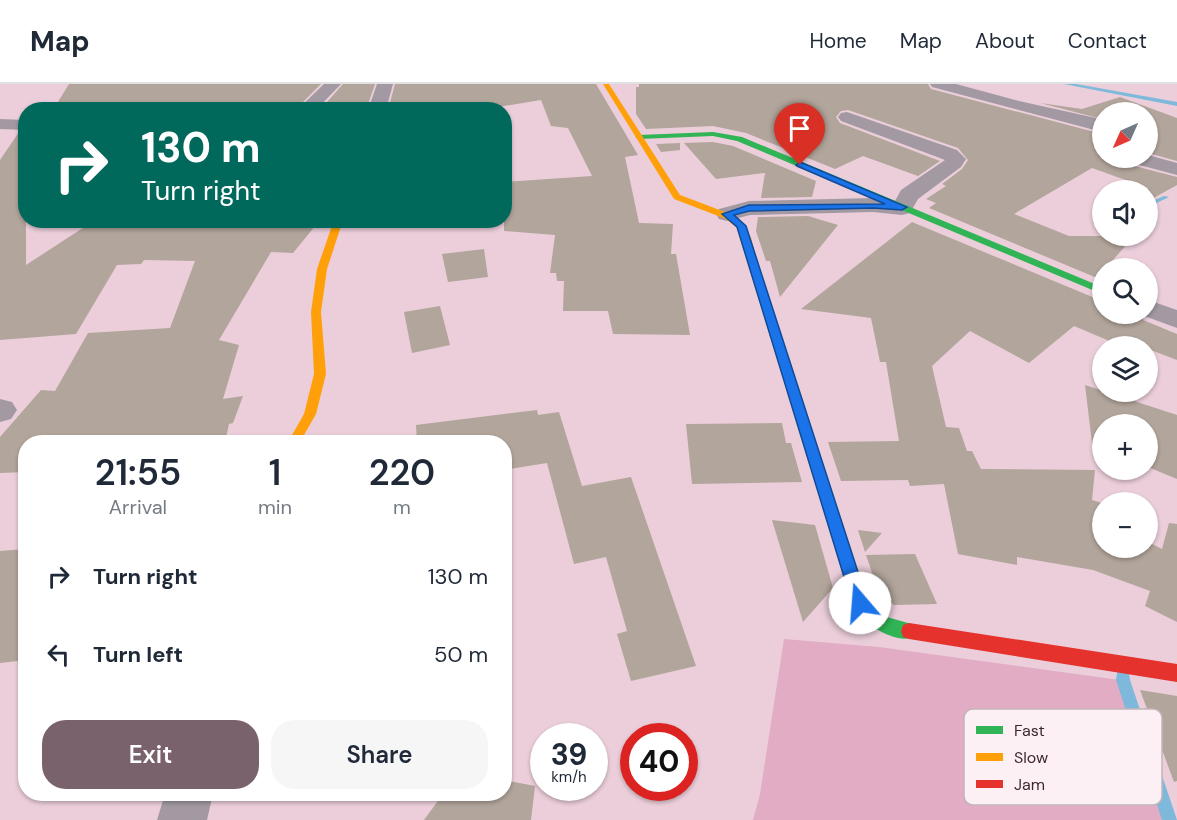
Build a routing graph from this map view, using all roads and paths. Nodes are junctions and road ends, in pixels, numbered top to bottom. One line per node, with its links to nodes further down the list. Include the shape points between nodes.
1 (333, 84): 6 (street)
2 (385, 84): 3 (street); 7 (street)
3 (391, 84)
4 (606, 84): 12 (street)
5 (938, 84): 10 (street)
6 (314, 102)
7 (379, 102)
8 (847, 117): 15 (street, via 955,157 954,163 909,195)
9 (0, 124): 11 (street)
10 (1092, 124)
11 (18, 125)
12 (639, 137): 15 (street, via 729,136); 16 (street, via 676,197 695,207)
13 (1158, 165): 14 (street)
14 (1177, 170)
15 (902, 207): 16 (street, via 749,208); 18 (street)
16 (727, 214): 22 (street, via 741,226 860,603 868,614 881,625 895,629)
17 (336, 228): 21 (street, via 322,269 315,312 320,374 310,414)
18 (1092, 287)
19 (1158, 312): 20 (street)
20 (1177, 320)
21 (298, 435)
22 (1177, 673)
23 (187, 801): 24 (street)
24 (182, 820)

